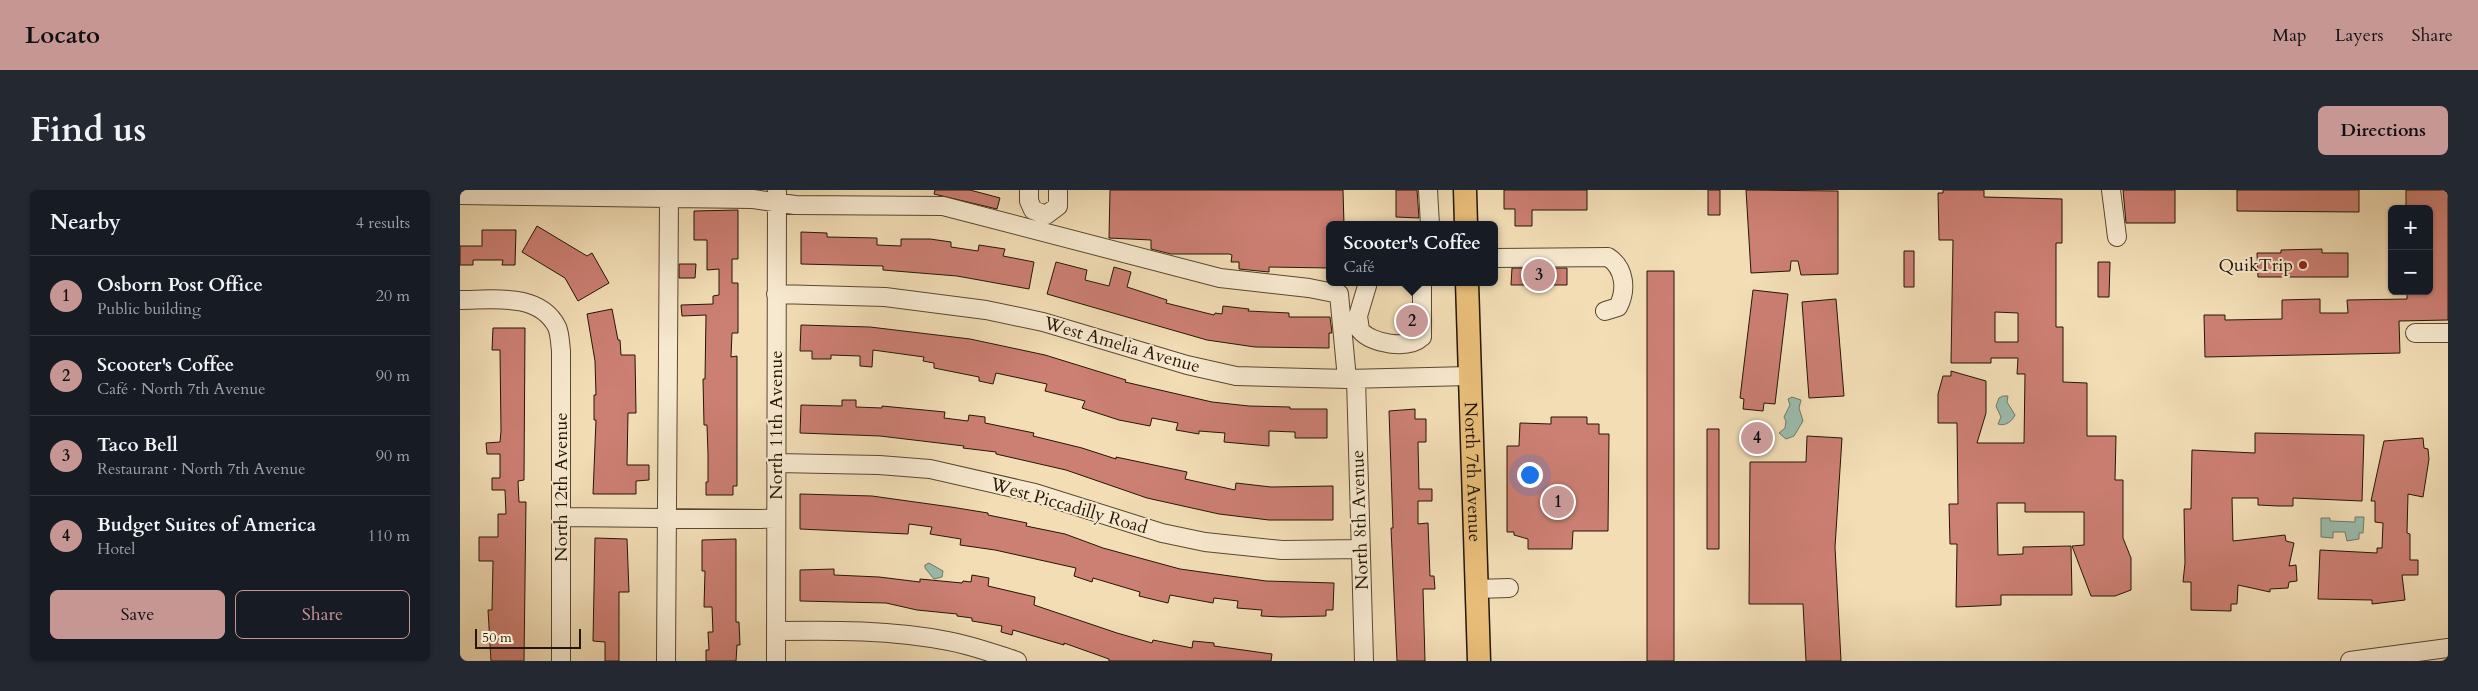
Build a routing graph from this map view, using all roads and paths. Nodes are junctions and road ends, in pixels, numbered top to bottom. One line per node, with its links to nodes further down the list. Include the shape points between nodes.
1 (1029, 190): 2 (street, via 1033,210 1046,215 1058,206)
2 (1058, 190)
3 (1428, 190): 9 (street)
4 (1464, 190): 10 (main road)
5 (2111, 190): 11 (street)
6 (460, 195): 8 (street)
7 (777, 196): 8 (street, via 754,199); 16 (street, North 11th Avenue); 22 (street, North 8th Avenue, via 795,205 943,206 1220,278 1340,294)
8 (669, 198): 25 (street)
9 (1429, 221)
10 (1466, 221)
11 (2118, 237)
12 (1498, 258): 18 (street, via 1608,257 1620,270 1623,283 1618,307)
13 (1368, 286): 14 (street, via 1358,316 1360,330 1369,337 1399,343 1417,341 1422,337)
14 (1422, 286)
15 (1467, 286): 21 (main road, North 7th Avenue)
16 (776, 294): 22 (street, West Amelia Avenue, via 885,297 932,302 1042,322 1187,365 1236,376); 23 (street, North 11th Avenue)
17 (460, 300): 24 (street, North 12th Avenue, via 527,302 550,316 558,329 561,351)
18 (1606, 311)
19 (2415, 333): 20 (street)
20 (2448, 333)
21 (1469, 376): 22 (street, West Amelia Avenue); 29 (main road, North 7th Avenue)
22 (1351, 379): 27 (street, North 8th Avenue)
23 (776, 463): 26 (street, North 11th Avenue); 27 (street, West Piccadilly Road, via 869,464 930,469 1035,493 1162,533 1205,542 1282,550)
24 (561, 517): 25 (street); 32 (street, North 12th Avenue)
25 (667, 518): 26 (street); 33 (street)
26 (776, 519): 30 (street, North 11th Avenue)
27 (1361, 549): 36 (street, North 8th Avenue)
28 (1509, 588): 29 (street)
29 (1476, 589): 37 (main road, North 7th Avenue)
30 (776, 631): 34 (street, North 11th Avenue); 35 (street, via 899,634 948,641)
31 (2448, 648): 38 (street)
32 (561, 661)
33 (666, 661)
34 (776, 661)
35 (1017, 661)
36 (1364, 661)
37 (1479, 661)
38 (2350, 661)

